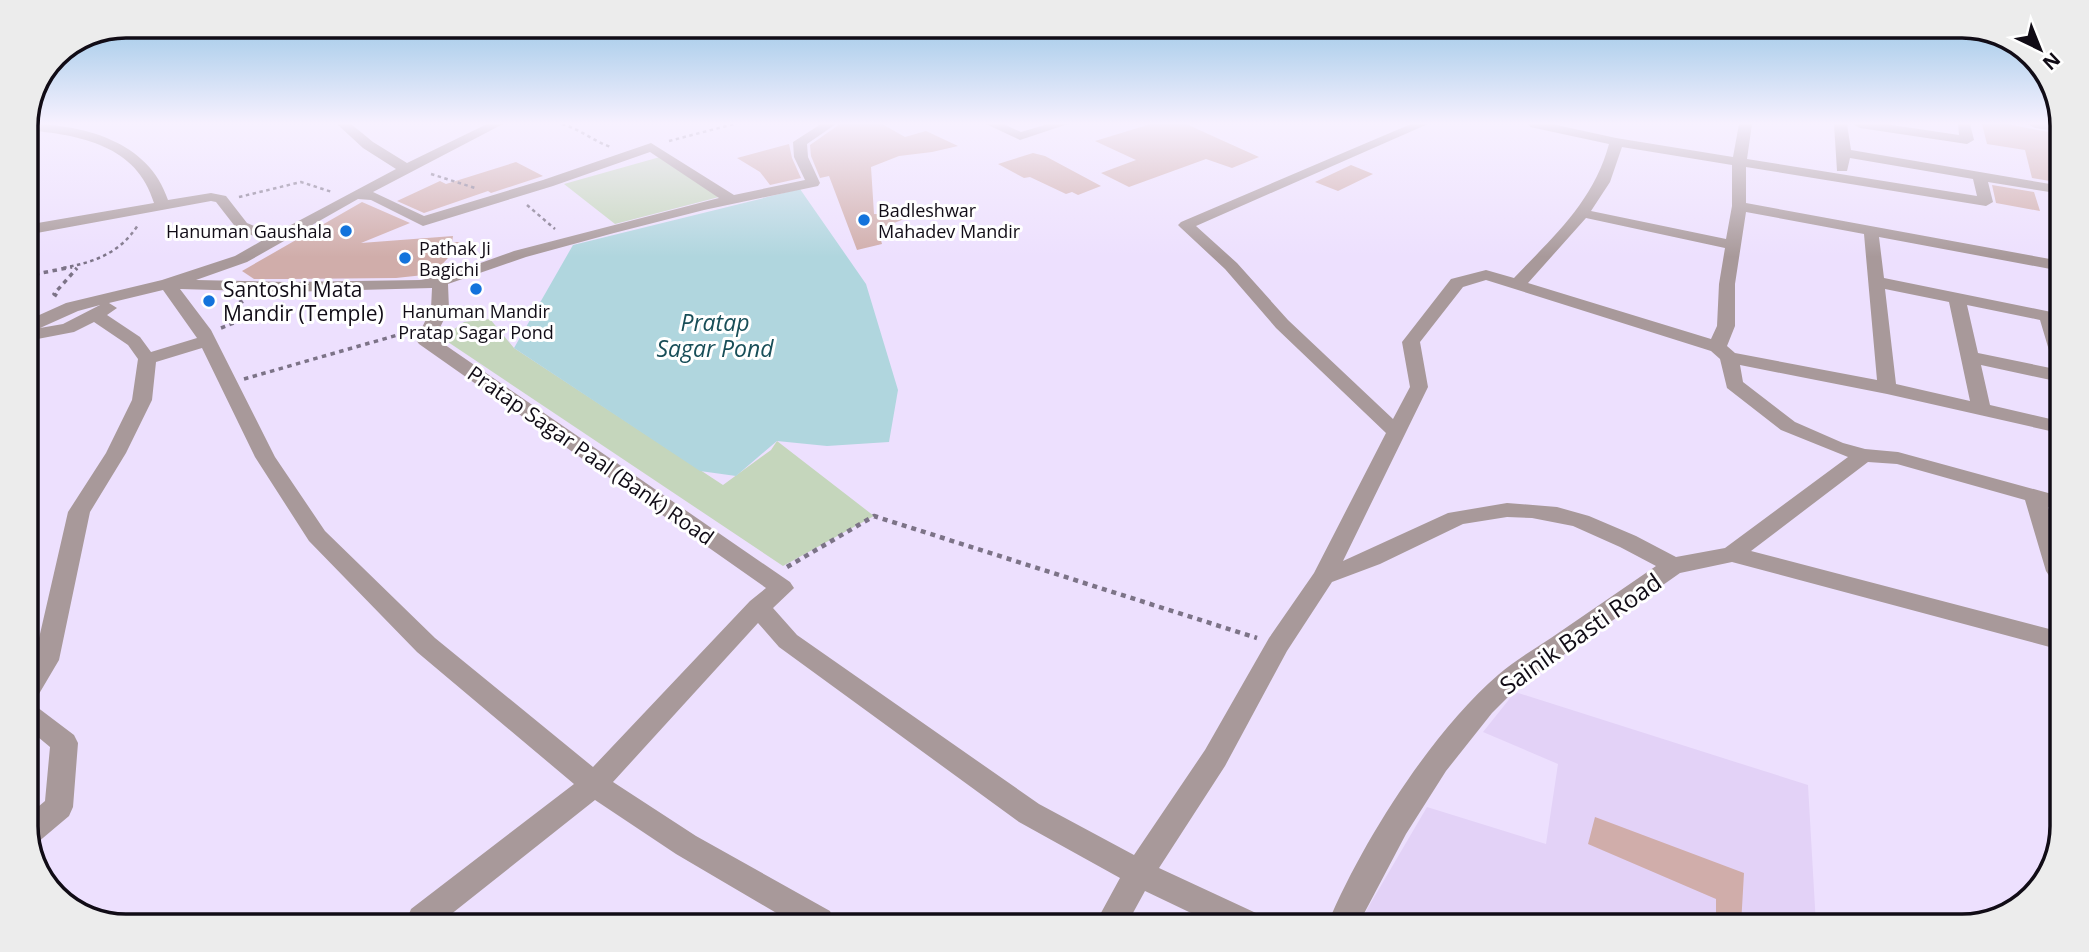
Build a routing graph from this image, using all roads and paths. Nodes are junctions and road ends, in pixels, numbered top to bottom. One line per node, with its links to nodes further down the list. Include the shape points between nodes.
1 (146, 168): 21 (street, via 159,186)
2 (411, 168): 17 (street)
3 (412, 168): 18 (path, via 471,186)
4 (587, 168): 16 (street)
5 (684, 168): 20 (street)
6 (806, 168): 20 (street, via 813,183)
7 (1318, 168): 55 (street, via 1186,225)
8 (1610, 168): 24 (street)
9 (1740, 168): 22 (street)
10 (1772, 168): 14 (street)
11 (1842, 168): 14 (street)
12 (1939, 168): 13 (street)
13 (1979, 175): 14 (street, via 1986,202); 15 (street)
14 (1841, 180)
15 (2050, 188)
16 (514, 193): 18 (street); 28 (path)
17 (353, 196): 18 (street, via 374,196 423,220); 19 (path, via 301,182); 27 (street)
18 (495, 199)
19 (222, 200): 21 (street, via 211,197); 27 (street, via 242,226)
20 (732, 200): 28 (street)
21 (162, 204): 23 (street)
22 (1740, 206): 26 (street); 29 (street)
23 (145, 208): 25 (street); 31 (path, via 125,245)
24 (1581, 213): 29 (street); 36 (street)
25 (39, 228)
26 (1871, 230): 30 (street); 34 (street)
27 (275, 240): 35 (street, via 228,264)
28 (569, 241): 33 (street)
29 (1733, 245): 47 (street)
30 (2050, 265)
31 (79, 266): 32 (path); 40 (path, via 54,294)
32 (39, 274)
33 (440, 281): 35 (street, via 287,287); 44 (street, via 440,309)
34 (1877, 282): 38 (street); 52 (street)
35 (167, 284): 37 (street); 46 (street)
36 (1517, 285): 47 (street); 55 (street, via 1486,275 1457,283 1411,342 1419,387)
37 (123, 295): 40 (street); 41 (street)
38 (1958, 298): 42 (street); 48 (street)
39 (289, 302): 46 (path)
40 (72, 307): 43 (street)
41 (95, 314): 45 (street, via 68,328); 49 (street, via 134,341)
42 (2050, 317)
43 (39, 322)
44 (432, 326): 51 (path); 63 (street, Pratap Sagar Paal (Bank) Road, via 425,340)
45 (39, 334)
46 (206, 337): 49 (street); 51 (street)
47 (1723, 352): 52 (street); 56 (street, via 1734,384 1787,426)
48 (1970, 357): 50 (street); 53 (street)
49 (147, 359): 67 (street, via 142,400 79,512 46,660)
50 (2050, 374)
51 (230, 383): 69 (street, via 265,457 317,536 426,645)
52 (1887, 388): 53 (street)
53 (1981, 409): 54 (street)
54 (2050, 425)
55 (1396, 432): 62 (street)
56 (1864, 455): 57 (street, via 1898,457); 60 (street, Sainik Basti Road)
57 (2034, 496): 58 (street); 59 (street)
58 (2050, 500)
59 (2050, 546)
60 (1732, 554): 61 (street, Sainik Basti Road); 65 (street)
61 (1673, 566): 62 (street, via 1572,517 1545,510 1498,509 1457,517); 76 (street, Sainik Basti Road, via 1509,680 1457,732)
62 (1324, 576): 66 (street)
63 (768, 578): 64 (street, via 782,588); 66 (path, via 874,516)
64 (758, 607): 69 (street); 71 (street, via 788,640 1029,813)
65 (2050, 638)
66 (1278, 645): 71 (street, via 1215,758)
67 (39, 673)
68 (39, 723): 70 (street, via 64,743 59,807)
69 (594, 784): 72 (street); 73 (street, via 686,845)
70 (39, 824)
71 (1139, 873): 74 (street); 75 (street)
72 (428, 914)
73 (807, 914)
74 (1116, 914)
75 (1226, 914)
76 (1348, 914)

